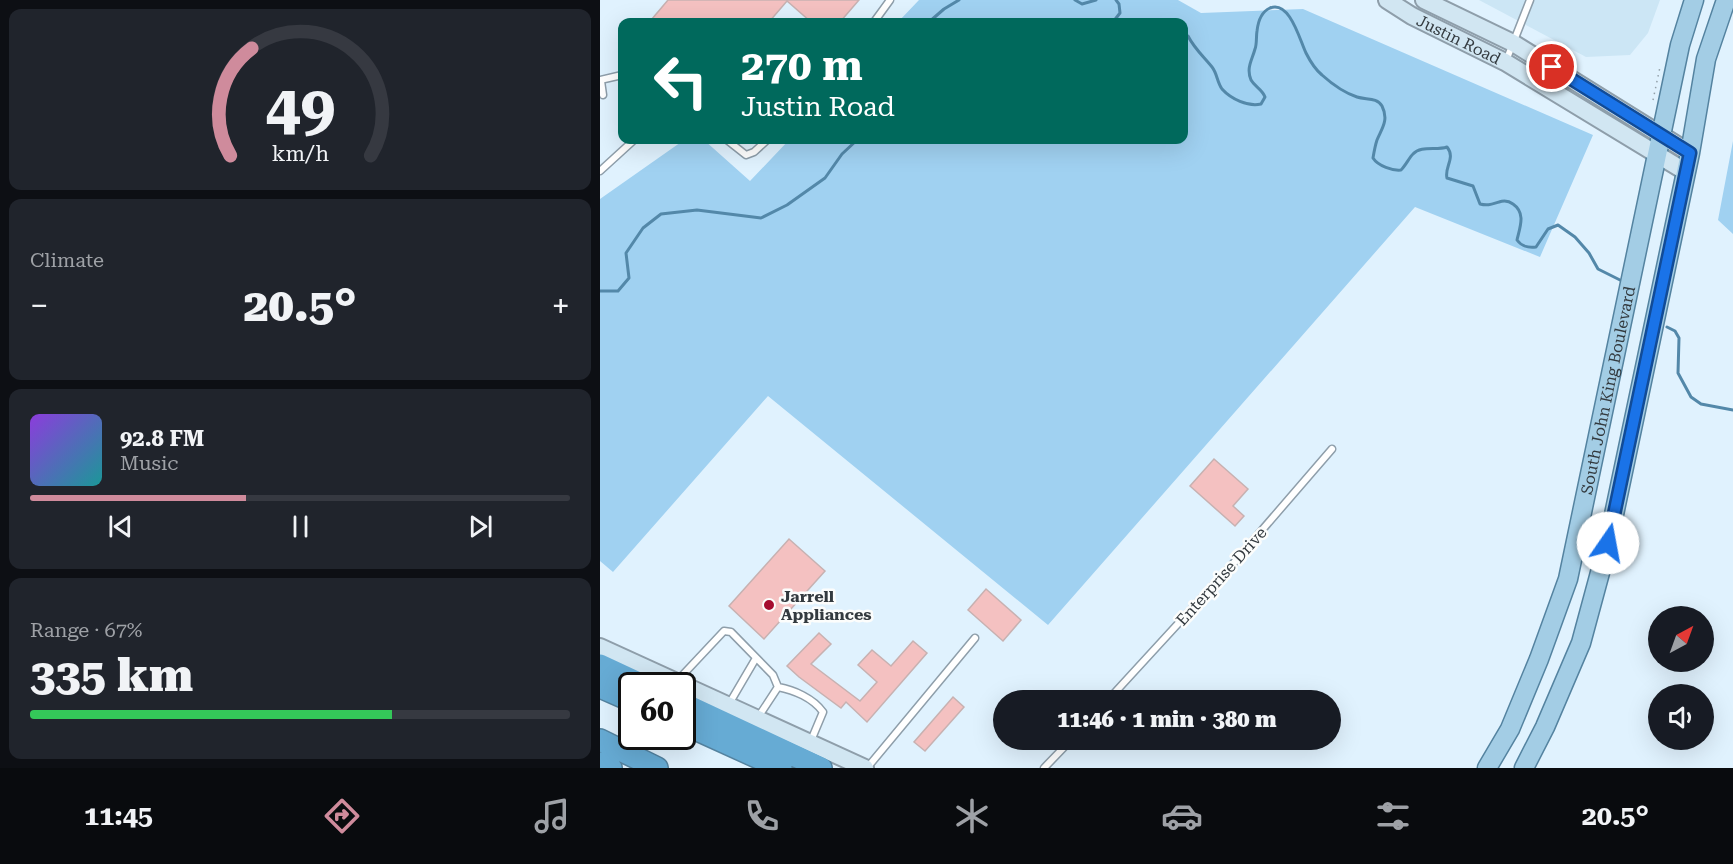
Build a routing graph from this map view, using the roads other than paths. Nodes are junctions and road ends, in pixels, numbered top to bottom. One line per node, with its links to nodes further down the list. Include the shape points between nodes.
1 (890, 0): 7 (lane)
2 (1387, 0): 9 (street, Justin Road)
3 (1424, 0): 8 (street, Justin Road)
4 (1530, 0): 8 (lane)
5 (1694, 0): 13 (main road, South John King Boulevard)
6 (1726, 0): 17 (main road, South John King Boulevard, via 1706,59)
7 (877, 18)
8 (1513, 43): 9 (lane); 13 (street, Justin Road)
9 (1506, 62): 18 (street, Justin Road)
10 (618, 76): 11 (lane)
11 (601, 80): 12 (lane)
12 (603, 95)
13 (1661, 135): 17 (street, Justin Road); 18 (main road, South John King Boulevard)
14 (630, 144): 19 (lane)
15 (732, 144): 16 (lane, via 746,155)
16 (763, 144)
17 (1690, 153): 20 (main road, South John King Boulevard)
18 (1658, 154): 20 (street, Justin Road); 48 (main road, South John King Boulevard, via 1568,579 1510,729)
19 (600, 171)
20 (1686, 172): 49 (main road, South John King Boulevard, via 1605,555 1581,643)
21 (1332, 450): 31 (lane, Enterprise Drive)
22 (975, 638): 46 (lane)
23 (600, 647): 26 (street)
24 (756, 658): 27 (lane, via 731,632 724,630); 30 (lane, via 773,675); 34 (lane)
25 (600, 665): 28 (highway)
26 (654, 672)
27 (685, 672)
28 (618, 673)
29 (600, 687): 33 (highway)
30 (778, 687): 36 (lane); 39 (lane, via 794,690 823,712)
31 (1117, 690)
32 (696, 691): 34 (street)
33 (618, 695)
34 (728, 706): 36 (street)
35 (696, 710): 45 (highway)
36 (757, 719): 39 (street)
37 (696, 729): 44 (highway)
38 (600, 740): 43 (highway)
39 (810, 744): 46 (street)
40 (1061, 750): 47 (lane)
41 (600, 763): 42 (highway)
42 (610, 768)
43 (657, 768)
44 (781, 768)
45 (822, 768)
46 (866, 768)
47 (1044, 768)
48 (1487, 768)
49 (1524, 768)

